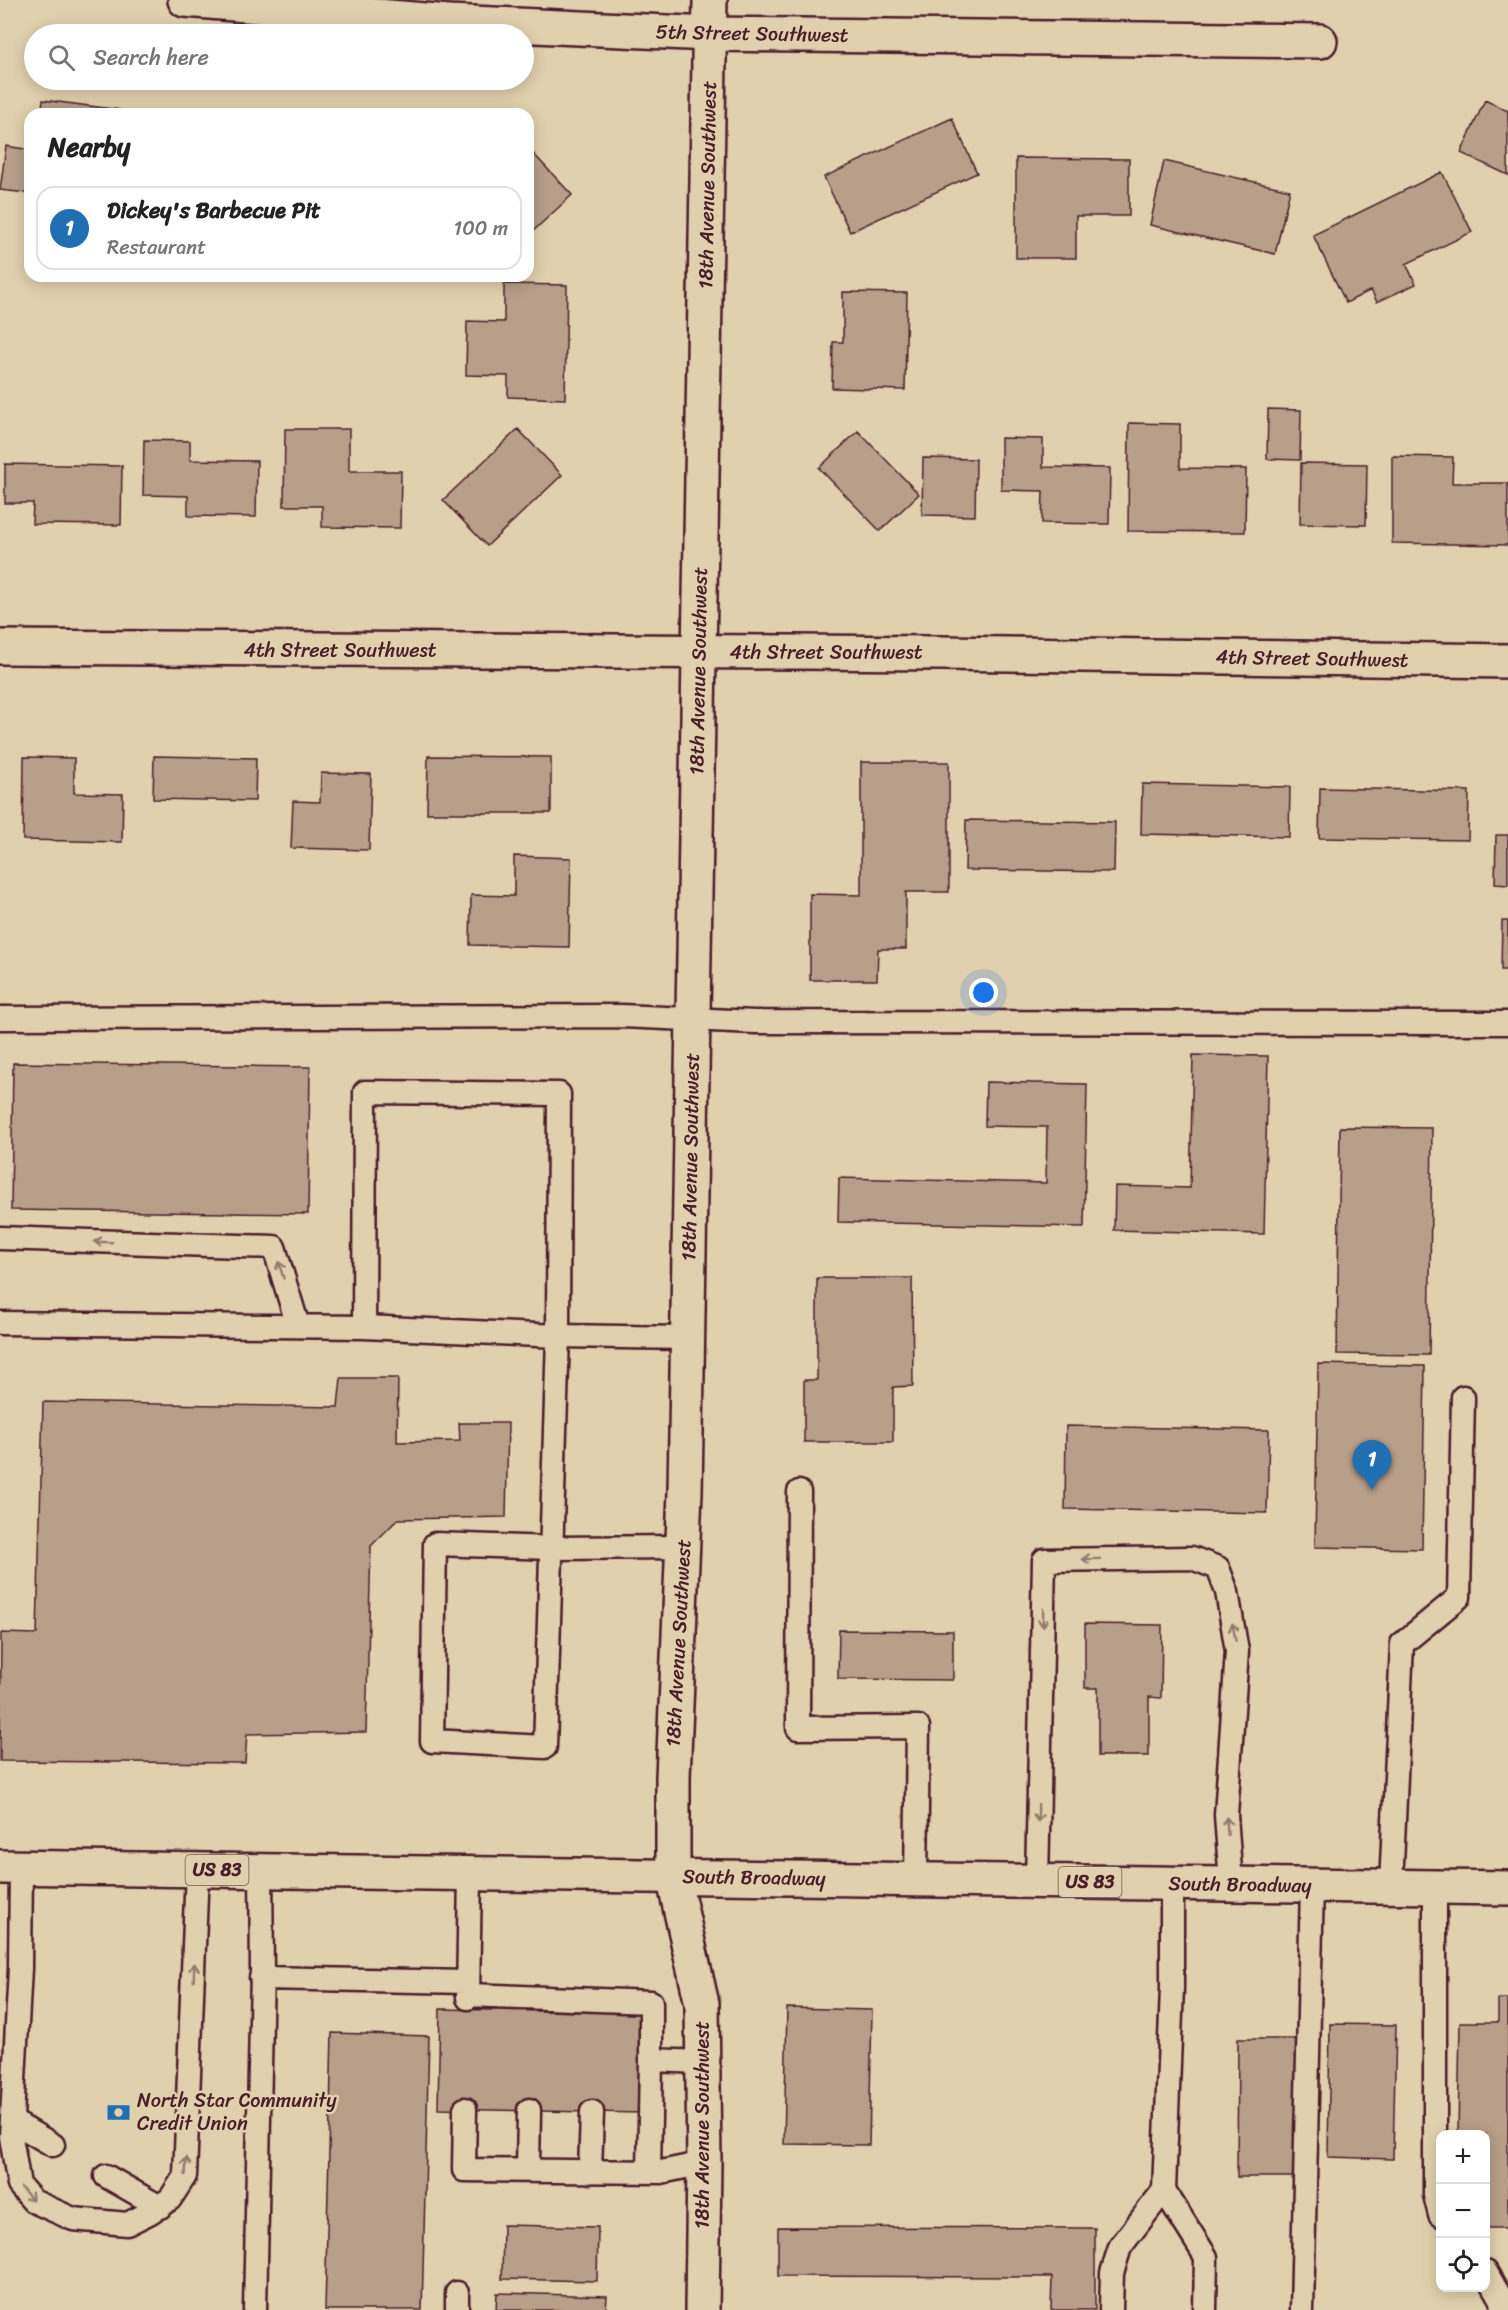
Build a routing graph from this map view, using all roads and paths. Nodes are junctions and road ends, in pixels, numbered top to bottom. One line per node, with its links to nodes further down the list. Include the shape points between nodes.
1 (185, 0): 3 (street, 5th Street Southwest)
2 (710, 0): 5 (street, 18th Avenue Southwest)
3 (492, 24)
4 (534, 26): 5 (street, 5th Street Southwest)
5 (710, 34): 6 (street, 5th Street Southwest); 8 (street, 18th Avenue Southwest)
6 (1320, 41)
7 (0, 647): 8 (street, 4th Street Southwest)
8 (698, 651): 9 (street, 4th Street Southwest); 11 (street, 18th Avenue Southwest)
9 (1508, 661)
10 (0, 1018): 11 (lane)
11 (693, 1018): 12 (lane, via 755,1022); 18 (street, 18th Avenue Southwest)
12 (1508, 1023)
13 (0, 1238): 15 (lane, one-way to 13, via 273,1247)
14 (0, 1323): 15 (lane)
15 (298, 1326): 16 (lane)
16 (364, 1327): 17 (lane); 17 (lane, via 365,1092 559,1094)
17 (558, 1336): 18 (lane); 22 (lane)
18 (686, 1338): 21 (street, 18th Avenue Southwest)
19 (1463, 1396): 33 (lane, via 1459,1597 1402,1644)
20 (799, 1492): 28 (lane, via 798,1728 918,1727)
21 (683, 1547): 22 (lane); 27 (street, 18th Avenue Southwest, via 672,1777)
22 (551, 1548): 22 (lane, via 545,1747 432,1741 435,1544)
23 (10, 1867): 24 (street, South Broadway / US 83); 43 (lane, via 20,1968)
24 (197, 1869): 25 (street, South Broadway / US 83); 53 (lane, one-way to 24, via 186,2176)
25 (261, 1870): 26 (street, South Broadway / US 83); 36 (lane)
26 (470, 1873): 27 (street, South Broadway / US 83); 37 (lane)
27 (673, 1876): 28 (street, South Broadway / US 83); 39 (street, 18th Avenue Southwest, via 702,2004)
28 (916, 1880): 29 (street, South Broadway / US 83)
29 (1037, 1881): 30 (street, South Broadway / US 83); 31 (lane, one-way to 29, via 1226,1815 1237,1651 1227,1592 1218,1568 1192,1558 1044,1560)
30 (1172, 1883): 31 (street, South Broadway / US 83); 51 (lane)
31 (1231, 1884): 32 (street, South Broadway / US 83)
32 (1312, 1885): 33 (street, South Broadway / US 83); 59 (lane)
33 (1391, 1887): 34 (street, South Broadway / US 83)
34 (1435, 1887): 35 (street, South Broadway / US 83); 52 (lane)
35 (1508, 1888)
36 (261, 1978): 37 (lane); 55 (lane)
37 (468, 1996): 38 (lane, via 531,2004 595,2006 651,2002)
38 (651, 2060): 39 (lane); 49 (lane)
39 (702, 2062): 45 (street, 18th Avenue Southwest)
40 (465, 2109): 47 (lane, via 464,2170)
41 (529, 2110): 47 (lane)
42 (592, 2112): 48 (lane)
43 (12, 2121): 44 (lane); 46 (lane)
44 (53, 2145)
45 (704, 2163): 49 (lane); 56 (street, 18th Avenue Southwest)
46 (8, 2165): 53 (lane, one-way to 53, via 33,2201 73,2219 127,2224)
47 (528, 2170): 48 (lane)
48 (590, 2172): 49 (lane)
49 (648, 2172)
50 (106, 2176): 53 (lane)
51 (1164, 2190): 57 (lane, via 1120,2247 1112,2273); 58 (lane, via 1206,2257)
52 (1436, 2199)
53 (160, 2206)
54 (1490, 2280): 60 (lane, via 1502,2300)
55 (255, 2310)
56 (702, 2310)
57 (1111, 2310)
58 (1205, 2310)
59 (1302, 2310)
60 (1503, 2310)

